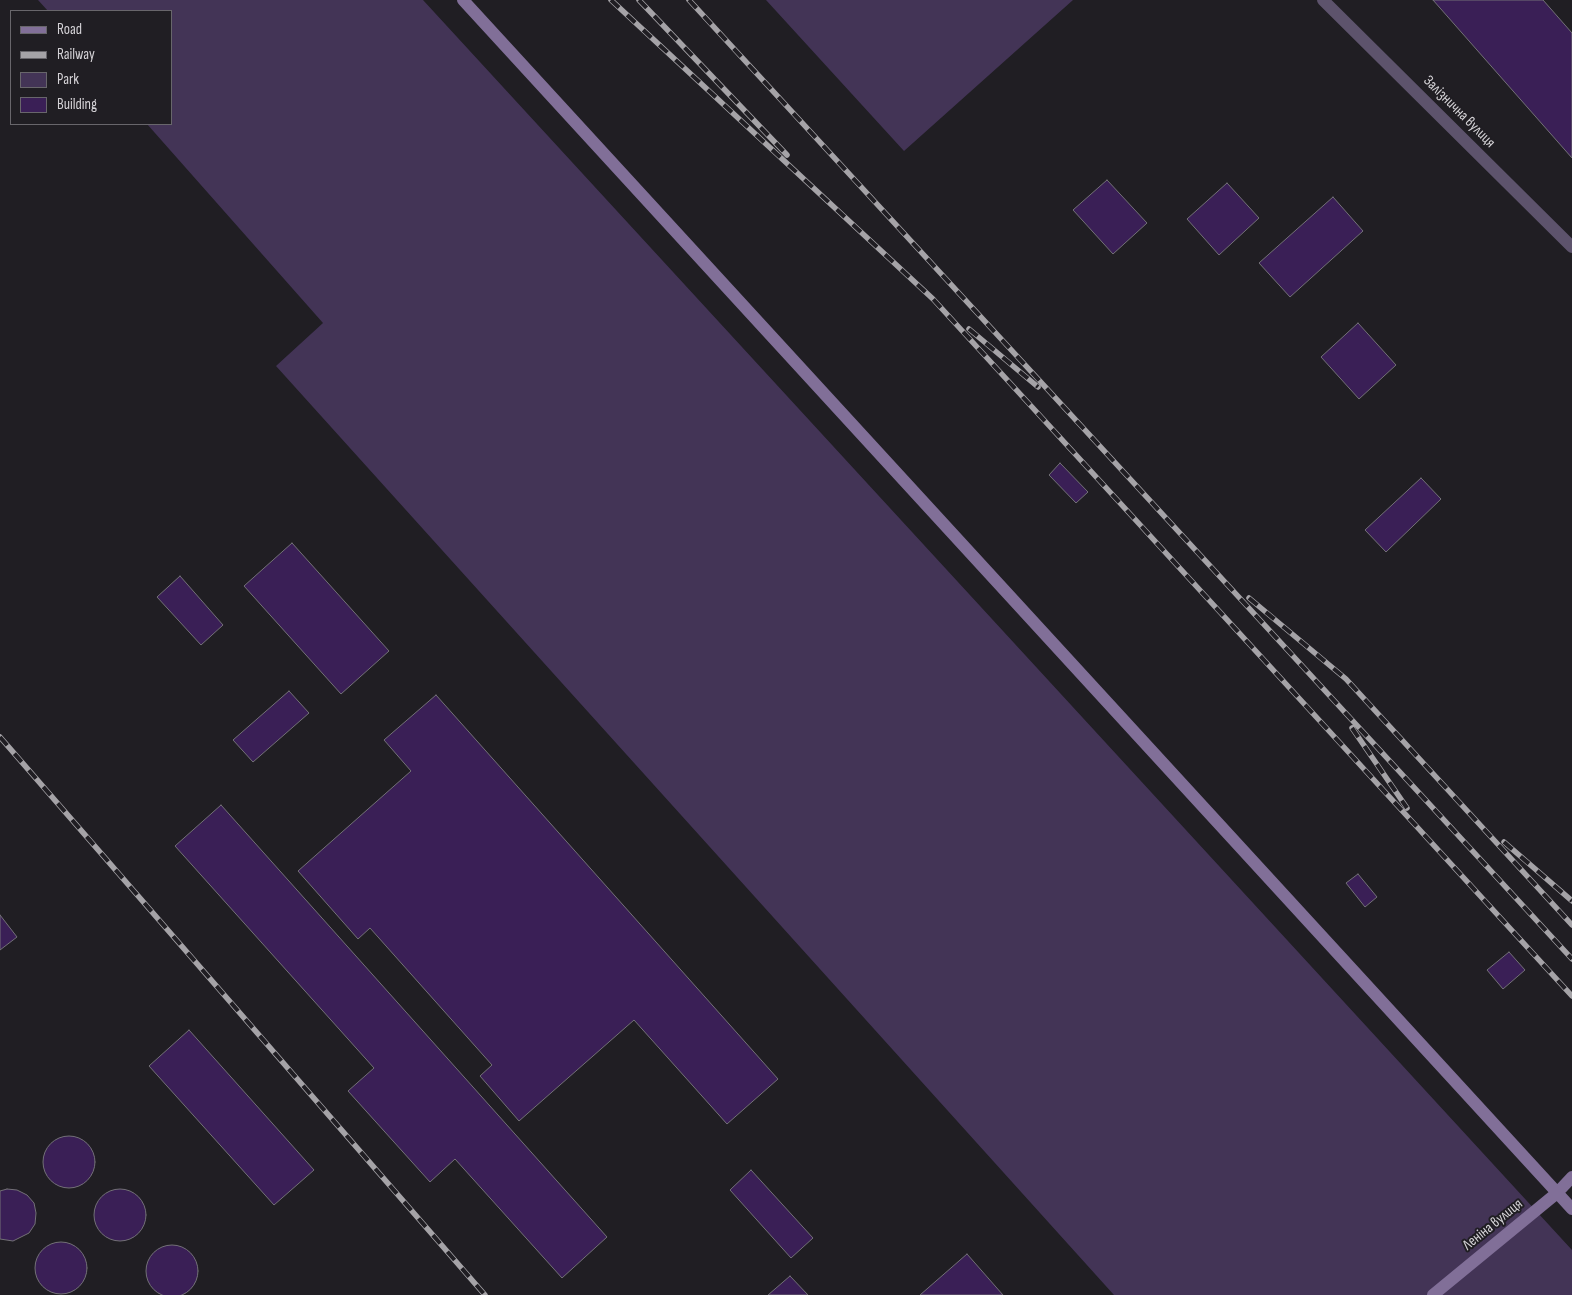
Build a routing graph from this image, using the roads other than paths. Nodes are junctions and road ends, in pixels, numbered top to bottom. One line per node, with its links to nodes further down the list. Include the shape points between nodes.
1 (463, 0): 5 (street)
2 (1323, 0): 3 (street, Залізнична вулиця)
3 (1572, 247)
4 (1572, 1177): 5 (street, Леніна вулиця)
5 (1557, 1193): 6 (street); 7 (street, Леніна вулиця)
6 (1572, 1209)
7 (1433, 1295)

